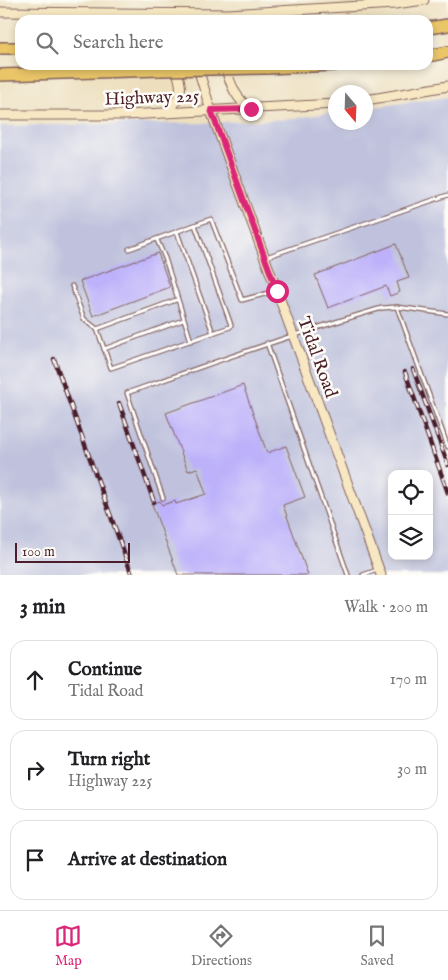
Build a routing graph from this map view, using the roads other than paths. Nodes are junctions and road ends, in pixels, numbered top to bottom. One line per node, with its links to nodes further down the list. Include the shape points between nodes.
1 (424, 0): 4 (main road)
2 (0, 12): 3 (main road)
3 (93, 15)
4 (252, 15)
5 (448, 24): 6 (highway)
6 (433, 27)
7 (448, 52): 8 (highway)
8 (433, 55)
9 (160, 70): 13 (highway, bridge)
10 (177, 70): 19 (main road, via 181,91 178,102)
11 (199, 70): 18 (main road, Tidal Road)
12 (226, 70): 17 (main road, via 240,102)
13 (0, 76)
14 (448, 86): 15 (main road)
15 (373, 99)
16 (328, 104): 17 (main road, Highway 225)
17 (251, 109): 18 (main road, Highway 225)
18 (211, 110): 19 (main road, Highway 225); 26 (main road, Tidal Road)
19 (167, 113): 20 (main road, Highway 225)
20 (0, 116)
21 (448, 195): 26 (lane)
22 (195, 225): 23 (lane); 28 (lane, via 212,220 242,300); 34 (lane, via 231,325)
23 (177, 232): 24 (lane); 34 (lane)
24 (157, 240): 25 (lane); 29 (lane)
25 (129, 249)
26 (265, 258): 28 (main road, Tidal Road)
27 (72, 286): 33 (lane, via 84,319)
28 (277, 291): 35 (main road, Tidal Road)
29 (176, 300): 32 (lane); 33 (lane)
30 (397, 307): 31 (lane); 35 (lane, via 382,308); 39 (lane)
31 (448, 314)
32 (183, 320): 36 (lane); 38 (lane)
33 (97, 329): 38 (lane)
34 (213, 334): 36 (lane)
35 (294, 337): 37 (lane); 41 (main road, Tidal Road)
36 (191, 342): 38 (lane, via 113,369)
37 (267, 343): 40 (lane, via 127,393); 42 (lane)
38 (104, 349)
39 (448, 447)
40 (164, 498)
41 (380, 572): 43 (lane)
42 (348, 575)
43 (363, 575)

